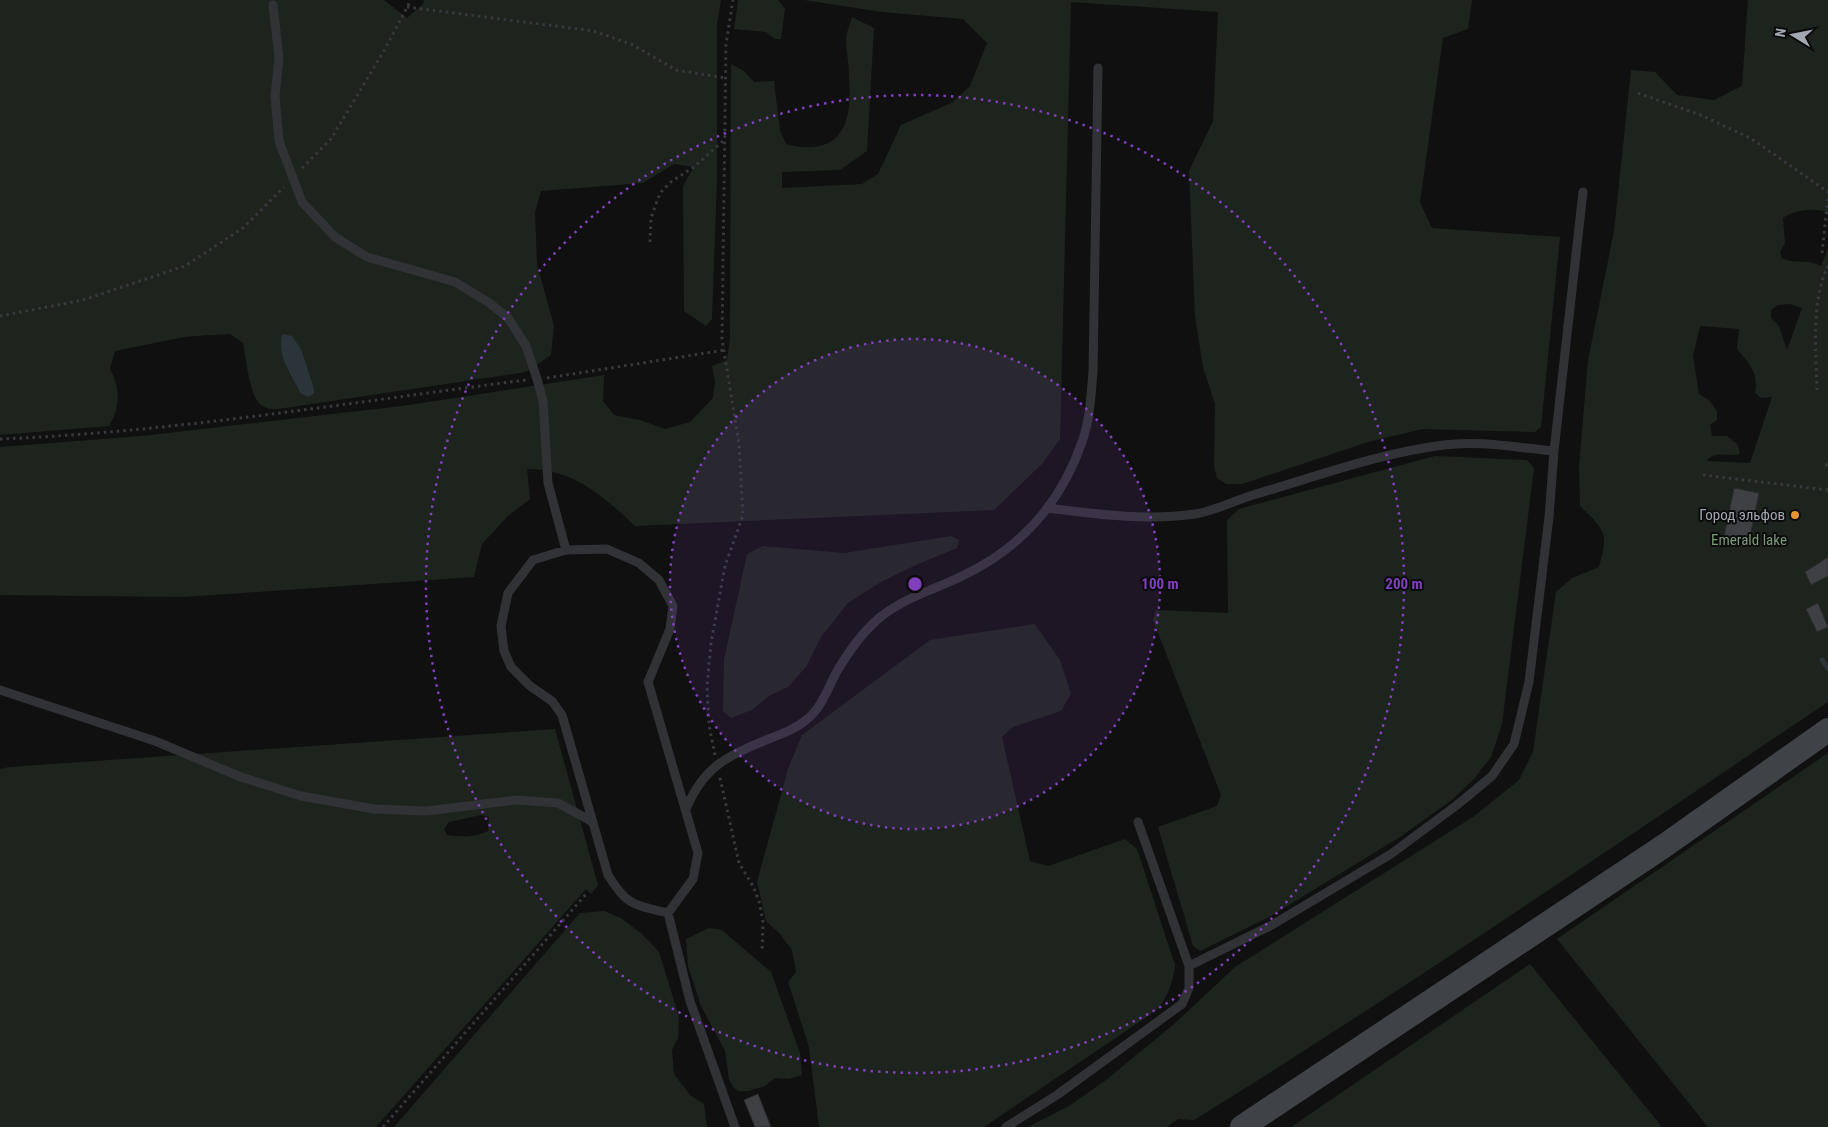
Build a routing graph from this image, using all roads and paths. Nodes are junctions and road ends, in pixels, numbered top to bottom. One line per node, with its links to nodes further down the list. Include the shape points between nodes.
1 (411, 0): 4 (path)
2 (733, 0): 6 (path)
3 (273, 5): 9 (lane, via 278,58 275,96 279,141)
4 (407, 7): 6 (path, via 594,31 633,45 676,70); 9 (path, via 331,139)
5 (1098, 68): 24 (lane, via 1094,372 1083,441 1069,473)
6 (725, 78): 8 (path)
7 (1638, 93): 11 (path, via 1703,116 1752,139)
8 (724, 141): 13 (path, via 660,193 651,218); 17 (path, via 722,339)
9 (293, 178): 16 (path, via 243,228 185,266 83,300); 18 (lane, via 302,202 335,237 367,257 455,282 508,318 526,346)
10 (1583, 192): 21 (lane)
11 (1828, 192)
12 (1828, 198): 14 (path)
13 (650, 242)
14 (1822, 253)
15 (1828, 266): 19 (path, via 1823,276 1818,316)
16 (0, 316)
17 (725, 350): 18 (path); 28 (path, via 739,444 743,515 725,566 711,643 707,687)
18 (538, 379): 20 (path, via 229,419 76,436); 25 (lane, via 543,401 548,483)
19 (1817, 390)
20 (0, 439)
21 (1554, 451): 24 (lane, via 1445,445 1338,470 1197,513 1157,518); 35 (lane, via 1550,517 1529,682 1514,744 1492,776 1391,854 1272,925)
22 (1703, 475): 23 (path)
23 (1828, 490)
24 (1047, 508): 28 (lane, via 1013,546 988,563 913,597 878,619 853,647 809,718 790,732 765,740)
25 (566, 550): 29 (lane, via 607,549 639,563 659,580 673,606 670,629 648,682); 30 (lane, via 533,560 508,593 501,626 504,651 511,667 552,701 562,715)
26 (0, 690): 30 (lane, via 155,741 241,777 301,796 374,809 427,811 516,800 558,803)
27 (1828, 730): 39 (main road, via 1656,851)
28 (716, 764): 29 (lane, via 693,792); 34 (path, via 739,863 759,901 763,922)
29 (686, 809): 33 (lane, via 698,853 693,878)
30 (591, 821): 33 (lane, via 608,875 621,896 638,906)
31 (1138, 822): 35 (lane)
32 (587, 893): 36 (path)
33 (668, 913): 37 (lane, via 690,1002)
34 (762, 952)
35 (1189, 966): 38 (lane, via 1189,988 1182,1004 1057,1095)
36 (383, 1127)
37 (736, 1127)
38 (1006, 1127)
39 (1242, 1127)

